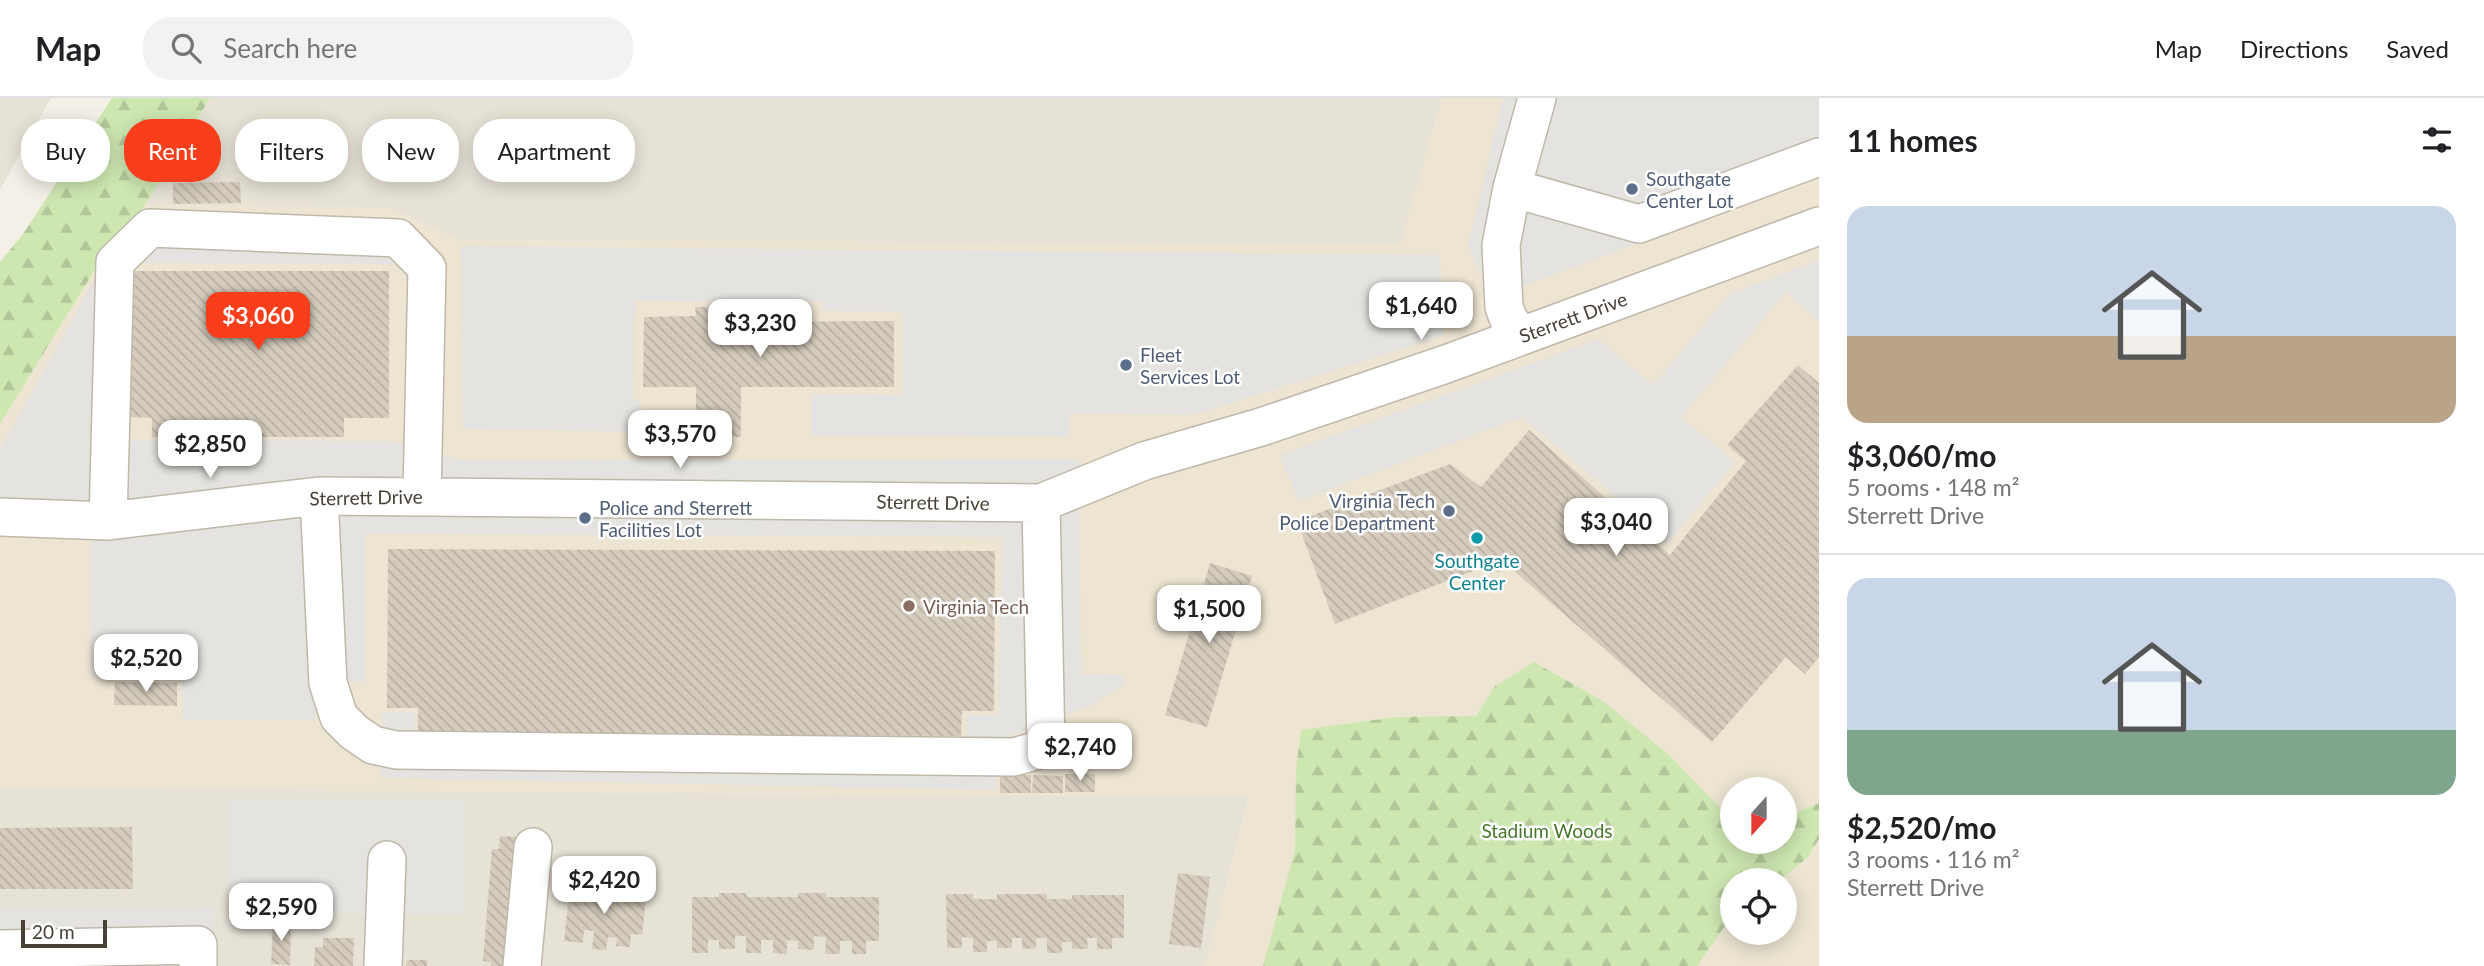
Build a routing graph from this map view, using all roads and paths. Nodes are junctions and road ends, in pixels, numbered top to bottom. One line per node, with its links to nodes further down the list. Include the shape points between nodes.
1 (1537, 98): 3 (street)
2 (1819, 157): 3 (street, via 1639,224)
3 (1511, 188): 5 (street, via 1501,245 1504,307)
4 (1819, 226): 5 (street, Sterrett Drive)
5 (1521, 336): 8 (street, Sterrett Drive, via 1261,428 1144,461)
6 (319, 496): 7 (street, Sterrett Drive); 8 (street, via 328,682 340,717 373,745 396,750 987,757 1014,757 1046,748); 10 (street, Sterrett Drive)
7 (422, 497): 8 (street, Sterrett Drive); 10 (street, via 427,268 398,238 150,228 115,262)
8 (1041, 503)
9 (0, 517): 10 (street, Sterrett Drive)
10 (108, 521)
11 (533, 847): 16 (street)
12 (387, 860): 15 (street)
13 (0, 949): 14 (street, via 198,945)
14 (198, 966)
15 (383, 966)
16 (522, 966)

